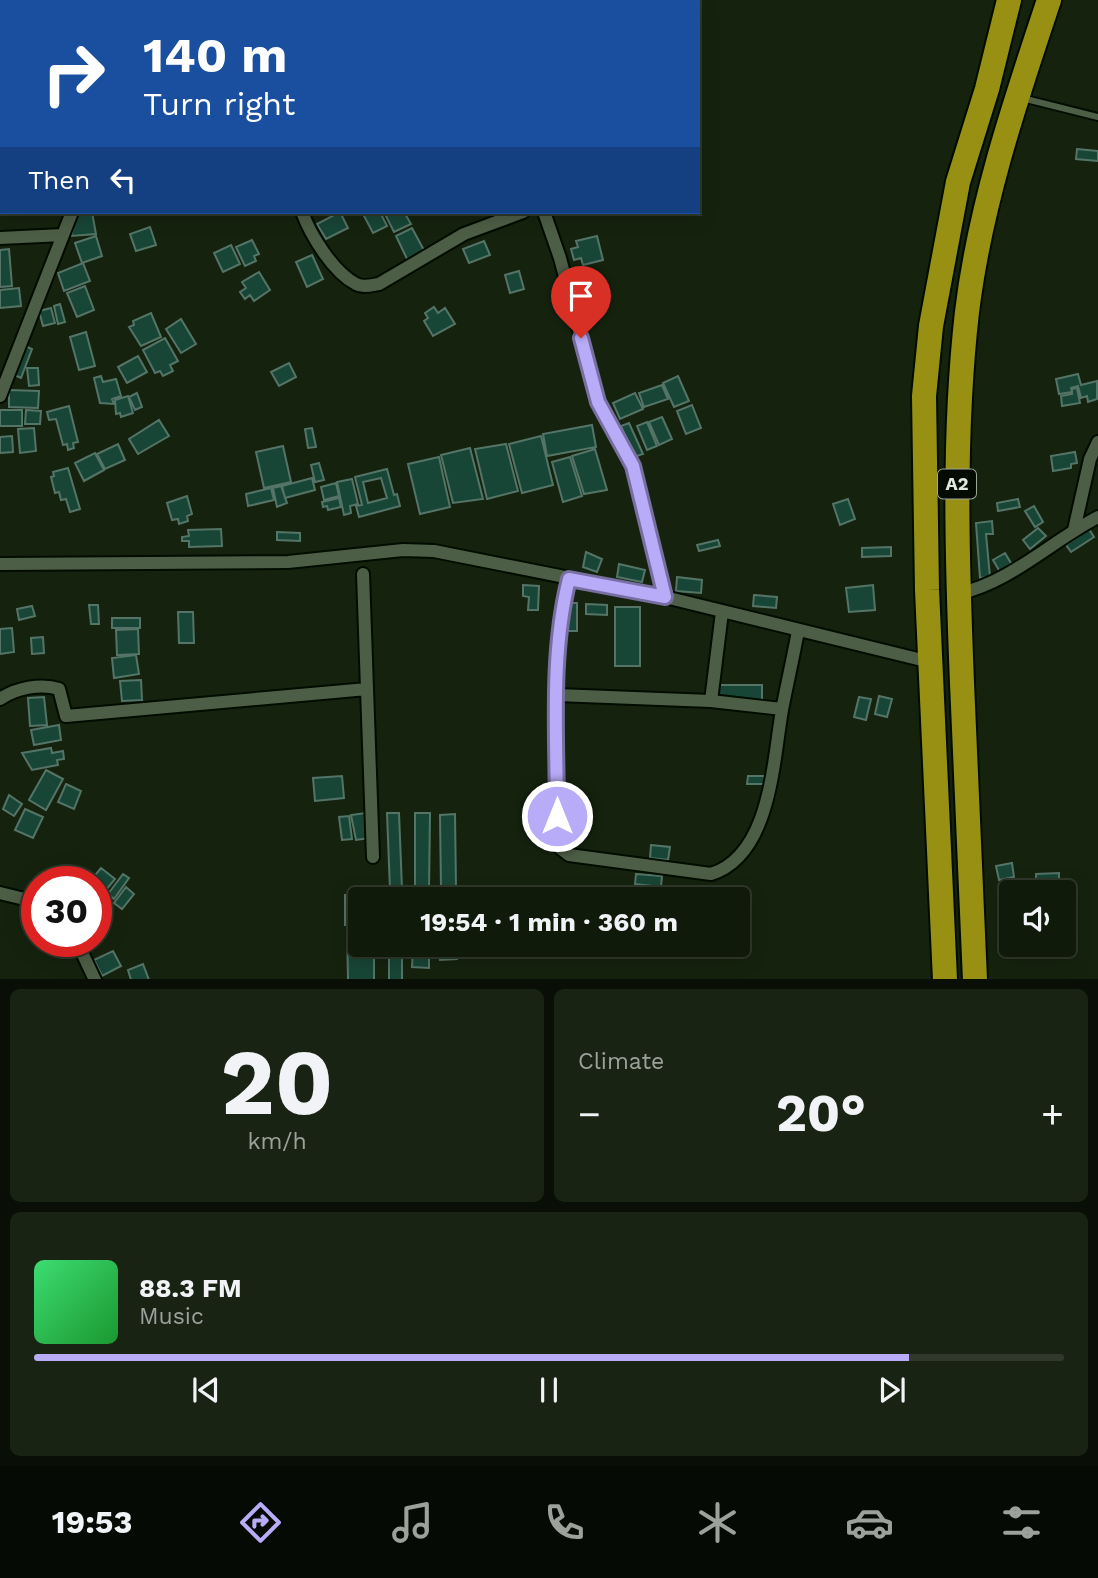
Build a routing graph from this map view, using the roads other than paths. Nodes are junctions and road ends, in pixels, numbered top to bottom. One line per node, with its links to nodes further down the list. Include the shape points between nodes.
1 (1009, 0): 22 (highway, A2, via 958,181 931,326 924,396)
2 (1049, 0): 3 (highway, A2)
3 (1017, 96): 4 (lane); 18 (highway, A2, via 981,232 967,310 957,472)
4 (1098, 117)
5 (71, 214): 9 (street)
6 (303, 214): 7 (street, via 340,270 365,286 379,284 464,234)
7 (518, 214)
8 (545, 214): 19 (street, via 598,402 633,466)
9 (63, 235): 10 (street); 11 (street)
10 (0, 238)
11 (0, 396)
12 (1098, 442): 14 (street)
13 (1096, 522): 14 (street)
14 (1074, 530): 18 (street, via 1001,580)
15 (0, 564): 17 (street, via 288,562 424,551 492,560)
16 (363, 574): 23 (street)
17 (569, 579): 19 (street); 24 (street, via 561,610)
18 (958, 594): 34 (highway, A2)
19 (665, 597): 20 (street)
20 (722, 612): 21 (street); 26 (street)
21 (798, 631): 22 (street); 27 (street)
22 (930, 663): 33 (highway, A2)
23 (367, 689): 25 (street, via 66,716 59,688 48,685 10,692); 28 (street)
24 (557, 695): 26 (street); 27 (street, via 560,848 569,855 604,862 711,874 736,859 753,836 769,793)
25 (0, 699)
26 (711, 701): 27 (street)
27 (782, 709)
28 (373, 858)
29 (0, 893): 30 (street)
30 (21, 898)
31 (84, 957): 32 (street)
32 (95, 979)
33 (945, 979)
34 (975, 979)

